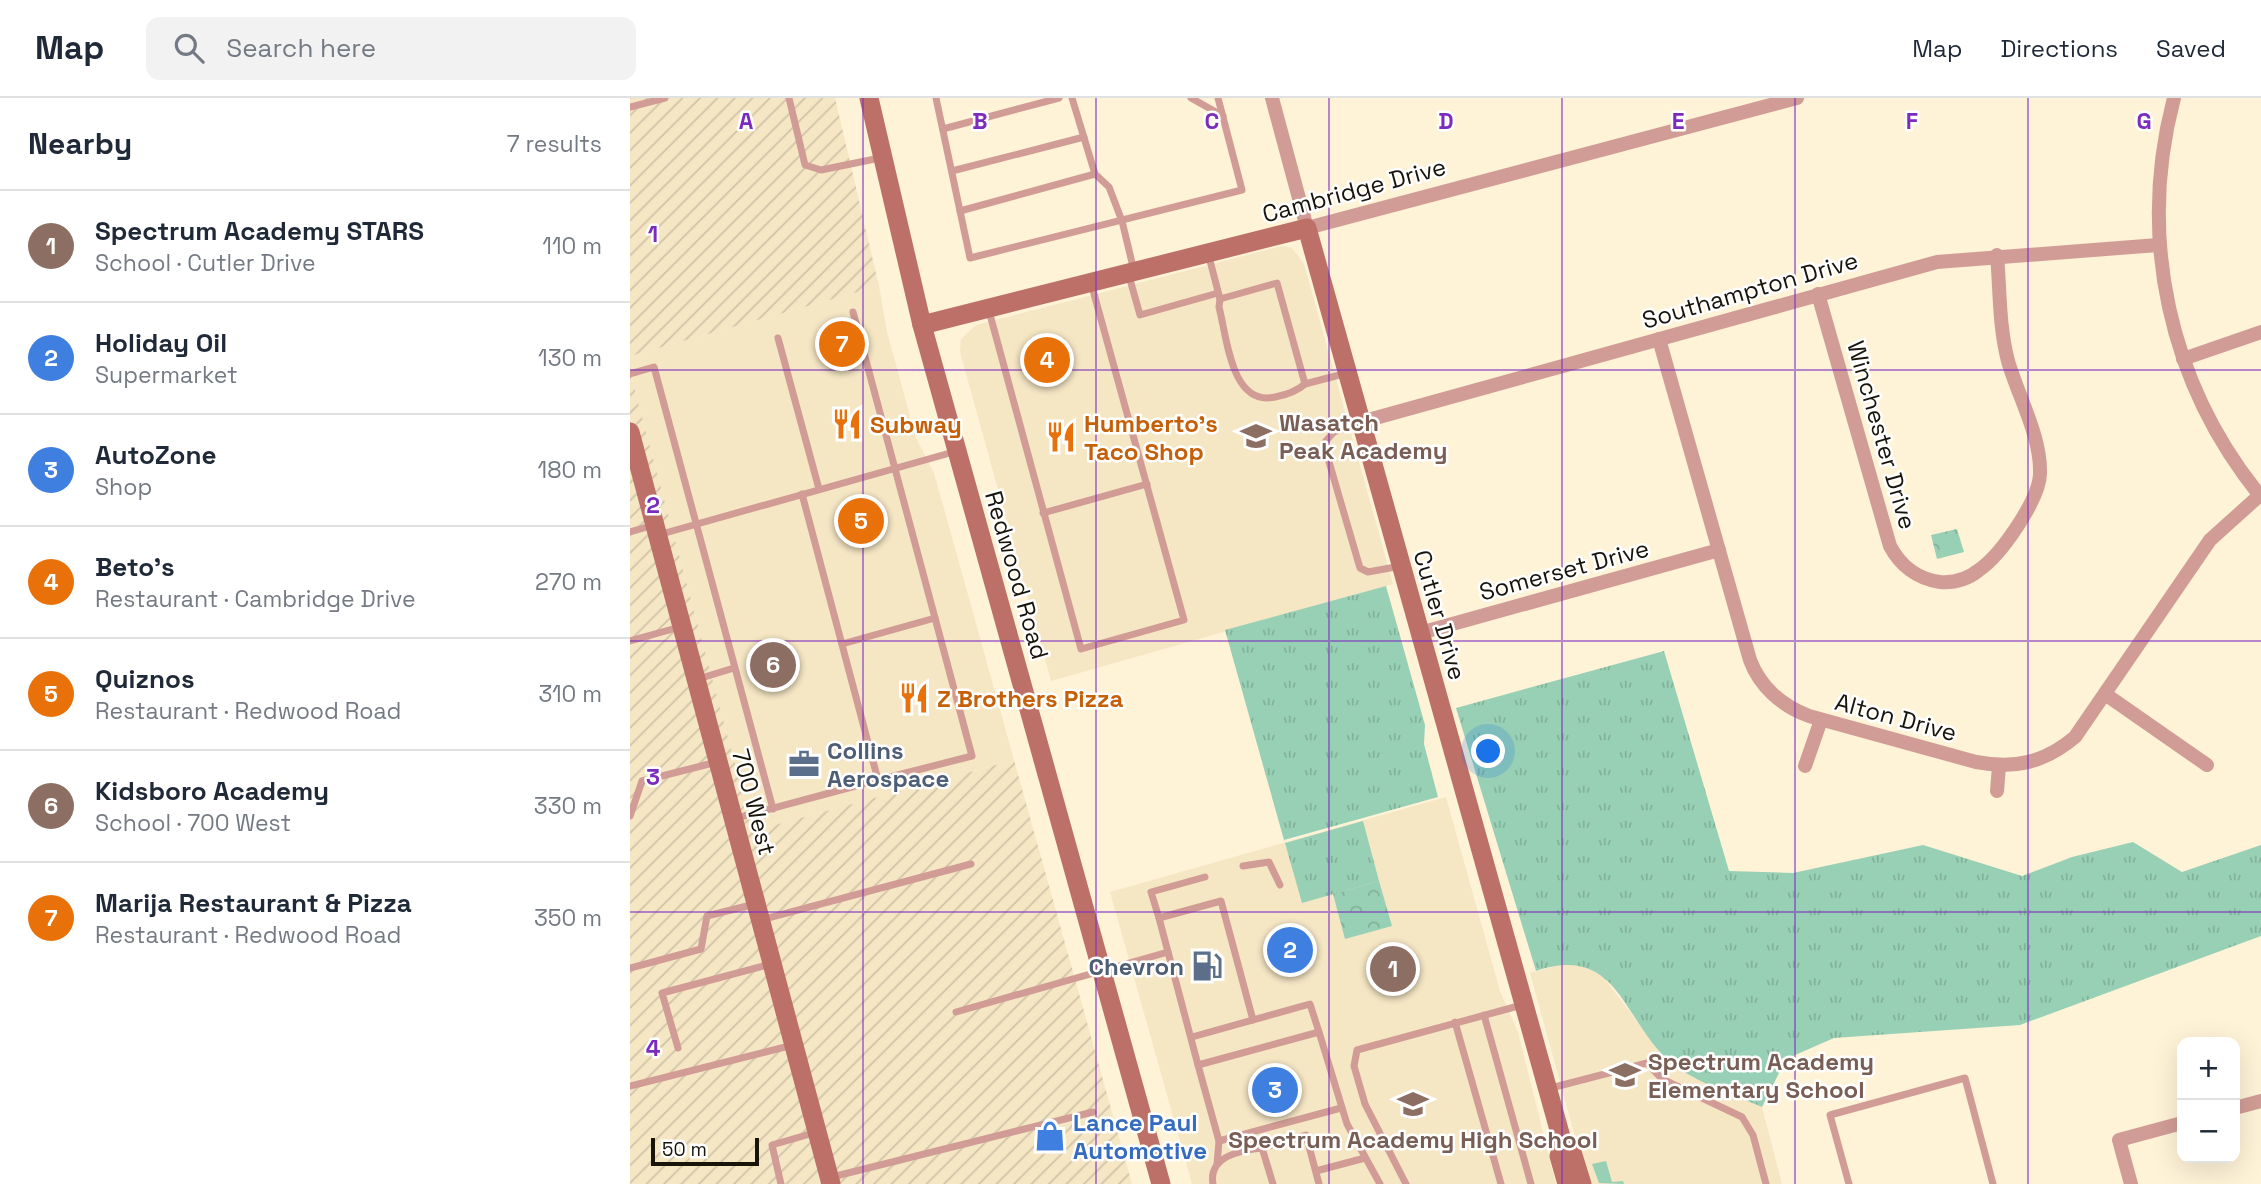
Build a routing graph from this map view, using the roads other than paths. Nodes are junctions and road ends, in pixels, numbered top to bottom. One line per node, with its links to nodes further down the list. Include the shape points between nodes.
1 (665, 98): 12 (lane)
2 (789, 98): 16 (lane, via 805,165 821,170)
3 (869, 98): 16 (street, Redwood Road)
4 (936, 98): 14 (lane)
5 (1059, 98): 14 (lane)
6 (1072, 98): 15 (lane)
7 (1191, 98): 13 (lane)
8 (1218, 98): 13 (lane)
9 (1272, 98): 21 (street, Cutler Drive)
10 (1797, 98): 21 (street, Cambridge Drive)
11 (2174, 98): 22 (street, via 2160,174)
12 (630, 107)
13 (1223, 116): 20 (lane, via 1242,190)
14 (943, 129): 17 (lane)
15 (1084, 136): 17 (lane); 18 (lane)
16 (881, 158): 31 (street, Redwood Road)
17 (952, 171): 19 (lane)
18 (1095, 174): 19 (lane); 20 (lane, via 1109,187)
19 (960, 211): 20 (lane, via 970,258)
20 (1122, 220): 25 (lane)
21 (1307, 228): 23 (street, Cambridge Drive); 36 (street, Cutler Drive)
22 (2158, 246): 24 (street, Southampton Drive); 35 (street)
23 (1208, 253): 25 (street, Cambridge Drive); 28 (lane)
24 (1997, 255): 27 (street, Southampton Drive, via 1926,264); 27 (street, Winchester Drive, via 2006,350 2038,452 2040,478 2032,503 1993,557 1961,580 1942,582 1914,573 1896,558)
25 (1131, 272): 26 (street, Cambridge Drive); 28 (lane, via 1140,315)
26 (1091, 282): 29 (street, Cambridge Drive); 43 (lane)
27 (1818, 294): 34 (street, Southampton Drive)
28 (1219, 296): 38 (lane, via 1277,284); 38 (lane, via 1246,391 1258,398 1272,398)
29 (988, 308): 31 (street, Cambridge Drive); 47 (lane)
30 (853, 312): 42 (lane)
31 (922, 325): 41 (street, Redwood Road)
32 (2261, 332): 35 (street)
33 (778, 338): 44 (lane)
34 (1659, 339): 39 (street, Southampton Drive); 51 (street, Alton Drive)
35 (2183, 359): 46 (street, via 2215,431)
36 (1347, 373): 38 (lane); 39 (street, Cutler Drive)
37 (630, 374): 48 (lane, via 654,367)
38 (1305, 384)
39 (1361, 422): 52 (street, Cutler Drive); 52 (lane, via 1334,432 1324,443 1327,455 1360,568 1368,572)
40 (630, 432): 49 (street, 700 West)
41 (957, 451): 42 (lane); 80 (street, Redwood Road)
42 (894, 468): 44 (lane); 53 (lane)
43 (1147, 484): 47 (lane); 47 (lane, via 1184,620 1081,649)
44 (818, 489): 45 (lane)
45 (802, 494): 48 (lane); 57 (lane)
46 (2260, 496): 60 (street, Alton Drive, via 2210,540)
47 (1043, 513)
48 (695, 524): 49 (lane); 58 (lane)
49 (656, 530): 50 (lane); 54 (street, 700 West)
50 (630, 532)
51 (1719, 550): 55 (street, Somerset Drive); 61 (street, Alton Drive, via 1758,677 1788,707)
52 (1401, 566): 55 (street, Cutler Drive)
53 (935, 618): 57 (lane); 66 (lane, via 972,756)
54 (682, 626): 56 (lane); 59 (street, 700 West)
55 (1420, 633): 81 (street, Cutler Drive)
56 (630, 641)
57 (842, 644): 66 (lane)
58 (734, 668): 59 (lane); 68 (lane)
59 (696, 680): 62 (street, 700 West)
60 (2105, 694): 63 (street); 65 (street, Alton Drive, via 2075,737 2054,753 2029,763)
61 (1821, 720): 64 (street); 65 (street, Alton Drive)
62 (718, 761): 69 (lane, via 642,781); 70 (street, 700 West)
63 (2207, 765)
64 (1805, 766)
65 (1999, 766): 67 (street)
66 (878, 780): 68 (lane)
67 (1997, 790)
68 (772, 809): 70 (lane)
69 (630, 816)
70 (733, 819): 75 (street, 700 West)
71 (971, 864): 75 (lane)
72 (1243, 866): 74 (lane, via 1269,862)
73 (1205, 877): 76 (lane, via 1152,892)
74 (1280, 885)
75 (758, 912): 78 (street, 700 West); 79 (lane, via 707,916 701,949)
76 (1159, 918): 77 (lane); 84 (lane, via 1221,901)
77 (1168, 952): 80 (lane); 87 (lane)
78 (772, 964): 88 (street, 700 West); 89 (lane, via 662,993)
79 (630, 968)
80 (1102, 970): 82 (lane); 109 (street, Redwood Road)
81 (1524, 1004): 83 (lane); 92 (street, Cutler Drive)
82 (956, 1012)
83 (1484, 1015): 85 (lane); 116 (lane)
84 (1253, 1020): 86 (lane, via 1310,1004); 87 (lane)
85 (1455, 1022): 114 (lane, via 1357,1050 1354,1066 1364,1104); 115 (lane)
86 (1319, 1032): 90 (lane); 95 (lane)
87 (1192, 1037): 90 (lane)
88 (794, 1045): 91 (lane); 99 (street, 700 West)
89 (678, 1048)
90 (1198, 1065): 101 (lane)
91 (630, 1086)
92 (1548, 1089): 102 (street, Cutler Drive); 119 (lane, via 1647,1063 1662,1079 1742,1118 1753,1135)
93 (2261, 1101): 94 (street)
94 (2240, 1107)
95 (1341, 1108): 97 (lane); 104 (lane)
96 (1093, 1112): 107 (lane)
97 (1301, 1119): 100 (lane); 101 (lane)
98 (2177, 1124): 122 (street, via 2119,1140)
99 (817, 1132): 107 (street, 700 West); 108 (lane, via 772,1145)
100 (1306, 1135): 103 (lane); 106 (lane)
101 (1219, 1142): 105 (lane)
102 (1563, 1144): 117 (street, Cutler Drive, via 1559,1156); 118 (street, Cutler Drive, via 1572,1152)
103 (1262, 1147): 105 (lane); 111 (lane)
104 (1365, 1158): 106 (lane); 113 (lane)
105 (1217, 1164): 110 (lane)
106 (1316, 1171): 112 (lane)
107 (830, 1181)
108 (781, 1184)
109 (1161, 1184)
110 (1213, 1184)
111 (1273, 1184)
112 (1320, 1184)
113 (1380, 1184)
114 (1406, 1184)
115 (1501, 1184)
116 (1531, 1184)
117 (1567, 1184)
118 (1582, 1184)
119 (1766, 1184)
120 (1849, 1184): 121 (lane, via 1830,1115 1965,1078)
121 (1993, 1184)
122 (2131, 1184)

